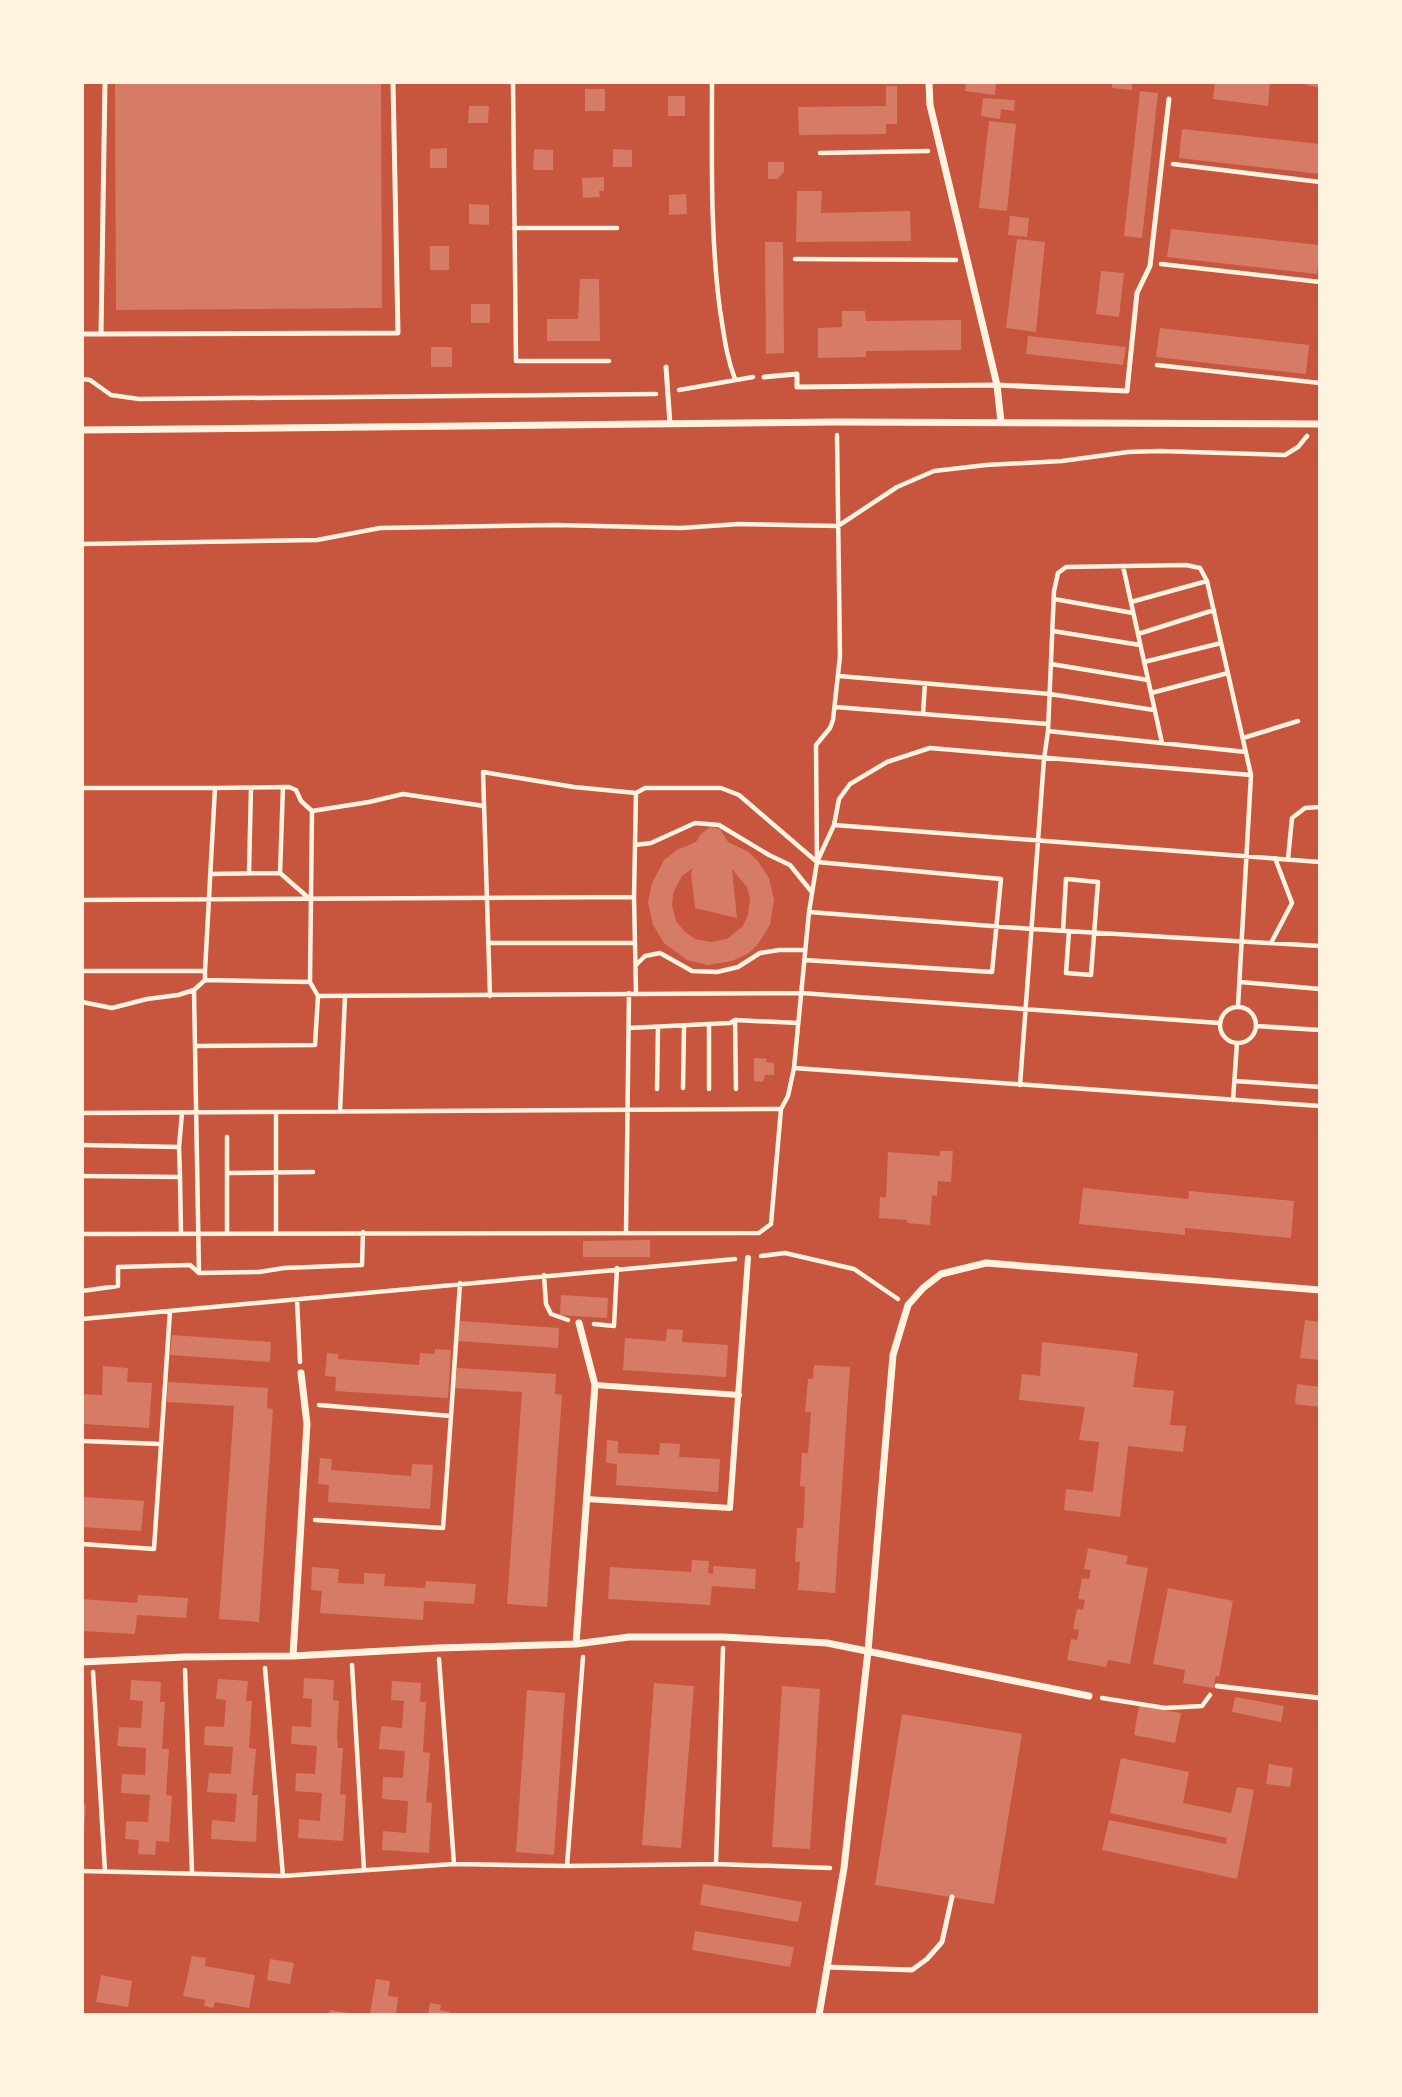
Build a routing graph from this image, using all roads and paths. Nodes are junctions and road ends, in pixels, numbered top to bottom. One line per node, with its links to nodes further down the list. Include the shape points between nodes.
1 (105, 82): 18 (lane)
2 (393, 82): 18 (lane, via 398,333)
3 (513, 82): 11 (path)
4 (712, 82): 24 (path, via 717,288 727,357)
5 (929, 82): 7 (street)
6 (1169, 99): 9 (lane)
7 (941, 151): 8 (path); 14 (street)
8 (820, 153)
9 (1162, 162): 10 (path); 15 (lane)
10 (1320, 182)
11 (514, 228): 12 (path); 19 (path, via 516,361)
12 (617, 228)
13 (794, 259): 14 (path)
14 (967, 260): 26 (street)
15 (1150, 263): 16 (path); 26 (lane, via 1138,293 1127,391)
16 (1320, 282)
17 (82, 334): 18 (lane)
18 (101, 334)
19 (610, 361)
20 (1157, 365): 25 (path)
21 (666, 367): 27 (lane)
22 (764, 377): 24 (path); 26 (lane, via 797,374 797,387)
23 (82, 379): 27 (path, via 111,395 138,399)
24 (735, 379): 27 (path)
25 (1320, 383)
26 (997, 385): 29 (street)
27 (668, 392): 30 (lane)
28 (837, 422): 29 (street); 30 (street); 33 (path)
29 (1001, 422): 31 (street)
30 (670, 424): 32 (street)
31 (1318, 424): 33 (path, via 1285,455 1128,452 934,471 897,487)
32 (82, 430)
33 (838, 526): 34 (path, via 380,528 317,540); 48 (path)
34 (82, 544)
35 (1123, 566): 36 (path, via 1186,565 1200,568); 37 (path, via 1066,566 1058,573); 38 (path)
36 (1208, 581): 38 (path); 39 (path)
37 (1054, 599): 40 (path); 41 (path)
38 (1131, 603): 40 (path)
39 (1214, 610): 42 (path); 43 (path)
40 (1133, 613): 42 (path)
41 (1053, 631): 44 (path); 46 (path)
42 (1138, 634): 44 (path)
43 (1221, 643): 45 (path); 47 (path)
44 (1140, 645): 45 (path)
45 (1144, 662): 49 (path)
46 (1051, 664): 49 (path); 51 (path)
47 (1228, 673): 52 (path); 59 (path)
48 (839, 676): 50 (path); 53 (path)
49 (1148, 680): 52 (path)
50 (925, 683): 51 (path); 55 (path)
51 (1050, 694): 54 (path); 57 (path)
52 (1151, 694): 54 (path)
53 (835, 707): 55 (path); 78 (path, via 830,728 816,745)
54 (1154, 710): 60 (path)
55 (923, 714): 57 (path)
56 (1298, 721): 59 (path)
57 (1048, 724): 58 (path)
58 (1048, 731): 60 (path); 62 (path)
59 (1242, 738): 61 (path)
60 (1162, 743): 61 (path)
61 (1246, 751): 63 (path)
62 (1044, 759): 63 (path); 72 (path, via 930,748 887,762 850,784 839,799); 73 (path)
63 (1251, 775): 75 (path)
64 (283, 787): 67 (path); 71 (path, via 296,790); 81 (path)
65 (82, 788): 66 (path)
66 (215, 788): 67 (path); 82 (path)
67 (251, 788): 80 (path)
68 (636, 793): 69 (path, via 483,772); 74 (path); 78 (path, via 645,788 721,789 739,795)
69 (484, 806): 71 (path, via 403,794); 85 (path)
70 (1320, 807): 77 (path, via 1305,808 1292,818)
71 (312, 811): 88 (path)
72 (834, 825): 73 (path); 78 (path)
73 (1038, 840): 75 (path); 91 (path)
74 (635, 845): 83 (path, via 651,843 695,823 712,823 790,865); 84 (path)
75 (1246, 856): 76 (path); 94 (path)
76 (1275, 858): 77 (path); 97 (path, via 1292,903)
77 (1288, 859): 79 (path)
78 (817, 862): 83 (path); 90 (path, via 1001,879)
79 (1320, 862)
80 (249, 873): 81 (path); 82 (path)
81 (280, 873): 88 (path)
82 (210, 874): 87 (path)
83 (812, 891): 89 (path)
84 (634, 897): 85 (path); 96 (path)
85 (486, 898): 88 (path); 95 (path)
86 (82, 900): 87 (path)
87 (209, 900): 88 (path); 103 (path)
88 (311, 900): 105 (path)
89 (809, 912): 90 (path); 99 (path)
90 (996, 926): 91 (path); 100 (path, via 992,972)
91 (1032, 929): 92 (path); 117 (path)
92 (1066, 931): 93 (path); 93 (path, via 1066,973 1091,975); 93 (path, via 1066,879 1098,882)
93 (1096, 932): 94 (path)
94 (1241, 940): 97 (path); 106 (path)
95 (488, 943): 96 (path); 114 (path)
96 (635, 943): 101 (path)
97 (1271, 943): 98 (path)
98 (1320, 946)
99 (804, 950): 100 (path); 101 (path, via 760,953 738,967 717,972 692,971 660,953 645,956)
100 (804, 960): 111 (path)
101 (635, 965): 110 (path)
102 (82, 971): 103 (path)
103 (205, 971): 104 (path)
104 (205, 981): 105 (path); 108 (path)
105 (310, 982): 112 (path)
106 (1240, 982): 107 (path); 116 (path)
107 (1320, 989)
108 (194, 990): 115 (path, via 112,1008); 128 (path)
109 (629, 993): 110 (path); 114 (path); 124 (path)
110 (636, 993): 111 (path)
111 (801, 993): 117 (path); 119 (path)
112 (318, 996): 113 (path); 128 (path, via 315,1045)
113 (345, 996): 114 (path); 143 (path)
114 (490, 996)
115 (82, 1002)
116 (1238, 1006): 120 (path, via 1229,1008); 122 (path, via 1251,1012)
117 (1026, 1009): 120 (path); 131 (path)
118 (735, 1020): 119 (path); 121 (path); 136 (path)
119 (798, 1023): 129 (path)
120 (1219, 1023): 127 (path, via 1225,1038)
121 (709, 1024): 123 (path); 135 (path)
122 (1256, 1026): 126 (path); 127 (path, via 1252,1037)
123 (684, 1027): 125 (path); 133 (path)
124 (629, 1028): 125 (path); 140 (path)
125 (658, 1028): 134 (path)
126 (1320, 1030)
127 (1237, 1043): 130 (path)
128 (195, 1046): 141 (path)
129 (794, 1068): 131 (path); 139 (path)
130 (1235, 1081): 132 (path); 137 (path)
131 (1020, 1086): 137 (path)
132 (1320, 1087)
133 (683, 1088)
134 (657, 1089)
135 (709, 1089)
136 (736, 1089)
137 (1233, 1100): 138 (path)
138 (1320, 1106)
139 (781, 1109): 140 (path); 155 (path, via 771,1224 759,1233)
140 (628, 1111): 143 (path); 155 (path)
141 (196, 1112): 142 (path); 145 (path); 157 (path)
142 (276, 1112): 143 (path); 151 (path)
143 (340, 1112)
144 (82, 1113): 145 (path)
145 (182, 1113): 148 (path)
146 (227, 1137): 150 (path)
147 (82, 1145): 148 (path)
148 (179, 1147): 153 (path)
149 (313, 1172): 151 (path)
150 (227, 1173): 151 (path); 158 (path)
151 (276, 1173): 159 (path)
152 (82, 1176): 153 (path)
153 (180, 1177): 156 (path)
154 (363, 1232): 155 (path); 159 (path); 163 (path, via 362,1265)
155 (626, 1232)
156 (181, 1233): 157 (path); 160 (path)
157 (198, 1233): 158 (path); 163 (path)
158 (227, 1233): 159 (path)
159 (276, 1233)
160 (82, 1234)
161 (748, 1258): 162 (path); 169 (path, via 785,1252 854,1269); 175 (street)
162 (617, 1268): 164 (path); 172 (path, via 614,1326)
163 (199, 1273): 167 (path, via 190,1265 118,1267 118,1286)
164 (544, 1275): 165 (path); 172 (path, via 551,1314)
165 (460, 1283): 168 (path); 177 (path)
166 (1320, 1290): 169 (street, via 986,1263 941,1274)
167 (82, 1291)
168 (297, 1300): 170 (path); 173 (path)
169 (908, 1305): 186 (street, via 893,1355)
170 (170, 1311): 171 (path); 179 (path)
171 (82, 1319)
172 (579, 1323): 174 (street)
173 (301, 1373): 176 (street)
174 (595, 1385): 175 (street); 180 (street)
175 (739, 1395): 180 (street, via 730,1508)
176 (304, 1404): 177 (path); 181 (street, via 307,1424)
177 (451, 1416): 181 (path, via 443,1528)
178 (82, 1441): 179 (path)
179 (161, 1444): 182 (path, via 154,1549)
180 (586, 1499): 184 (street)
181 (301, 1519): 189 (street)
182 (82, 1544)
183 (723, 1637): 184 (street, via 629,1637); 186 (street, via 827,1643); 197 (path)
184 (580, 1644): 185 (street); 198 (path)
185 (438, 1647): 187 (street); 196 (path)
186 (868, 1651): 194 (street); 199 (street)
187 (351, 1654): 189 (street); 200 (path)
188 (264, 1656): 189 (street); 190 (street); 204 (path)
189 (293, 1656)
190 (184, 1657): 191 (street); 203 (path)
191 (93, 1661): 192 (street); 202 (path)
192 (82, 1662)
193 (1217, 1686): 194 (path, via 1202,1706 1166,1708); 195 (lane)
194 (1089, 1696)
195 (1320, 1698)
196 (454, 1864): 198 (path); 200 (path)
197 (716, 1864): 198 (path); 199 (path)
198 (567, 1866)
199 (844, 1868): 206 (street)
200 (364, 1870): 204 (path)
201 (82, 1871): 202 (path)
202 (105, 1871): 203 (path)
203 (192, 1872): 204 (path)
204 (283, 1876)
205 (952, 1897): 206 (lane, via 942,1942 912,1970)
206 (826, 1967): 207 (street)
207 (819, 2015)

